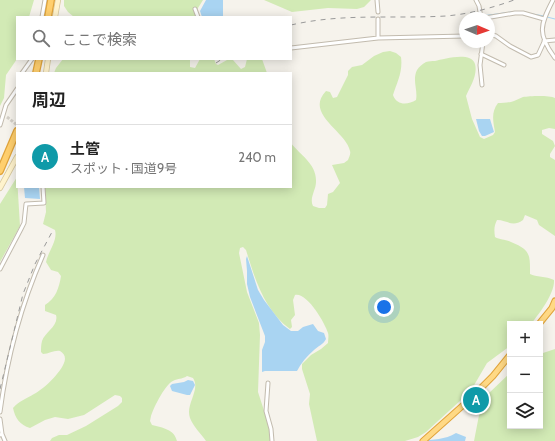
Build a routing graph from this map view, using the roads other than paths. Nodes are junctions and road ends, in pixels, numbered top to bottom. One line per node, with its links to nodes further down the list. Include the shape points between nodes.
1 (45, 0): 10 (street)
2 (51, 0): 11 (highway)
3 (58, 0): 12 (main road)
4 (377, 0): 8 (street)
5 (476, 0): 9 (street)
6 (553, 0): 15 (street)
7 (195, 9): 13 (street)
8 (378, 12)
9 (480, 12)
10 (42, 16)
11 (48, 16)
12 (55, 16)
13 (198, 16)
14 (495, 16): 15 (street, via 515,13)
15 (545, 17): 21 (street, via 542,25)
16 (378, 19): 19 (street)
17 (459, 36): 19 (street)
18 (495, 36): 21 (street, via 532,57 538,55)
19 (378, 38): 22 (street)
20 (555, 40): 21 (street)
21 (544, 41): 25 (street)
22 (292, 48)
23 (482, 48): 24 (street)
24 (481, 54): 29 (street); 33 (street)
25 (555, 58)
26 (31, 60): 30 (street)
27 (39, 60): 31 (highway)
28 (48, 60): 32 (main road)
29 (504, 64)
30 (23, 72)
31 (36, 72)
32 (46, 72)
33 (482, 85)
34 (16, 90): 35 (street, via 6,105)
35 (4, 114): 36 (street); 37 (street)
36 (7, 117)
37 (0, 125)
38 (16, 134): 40 (highway)
39 (16, 159): 41 (main road)
40 (0, 171)
41 (0, 188)
42 (43, 188): 44 (street, via 44,203 26,204 24,223)
43 (43, 255): 50 (street, via 22,309 2,390)
44 (0, 269)
45 (555, 301): 46 (highway)
46 (554, 309): 47 (highway)
47 (542, 321)
48 (508, 357): 55 (highway, via 469,400)
49 (268, 383): 54 (street, via 266,411)
50 (0, 412)
51 (0, 419): 52 (street)
52 (1, 435): 53 (street)
53 (5, 441)
54 (272, 441)
55 (423, 441)

